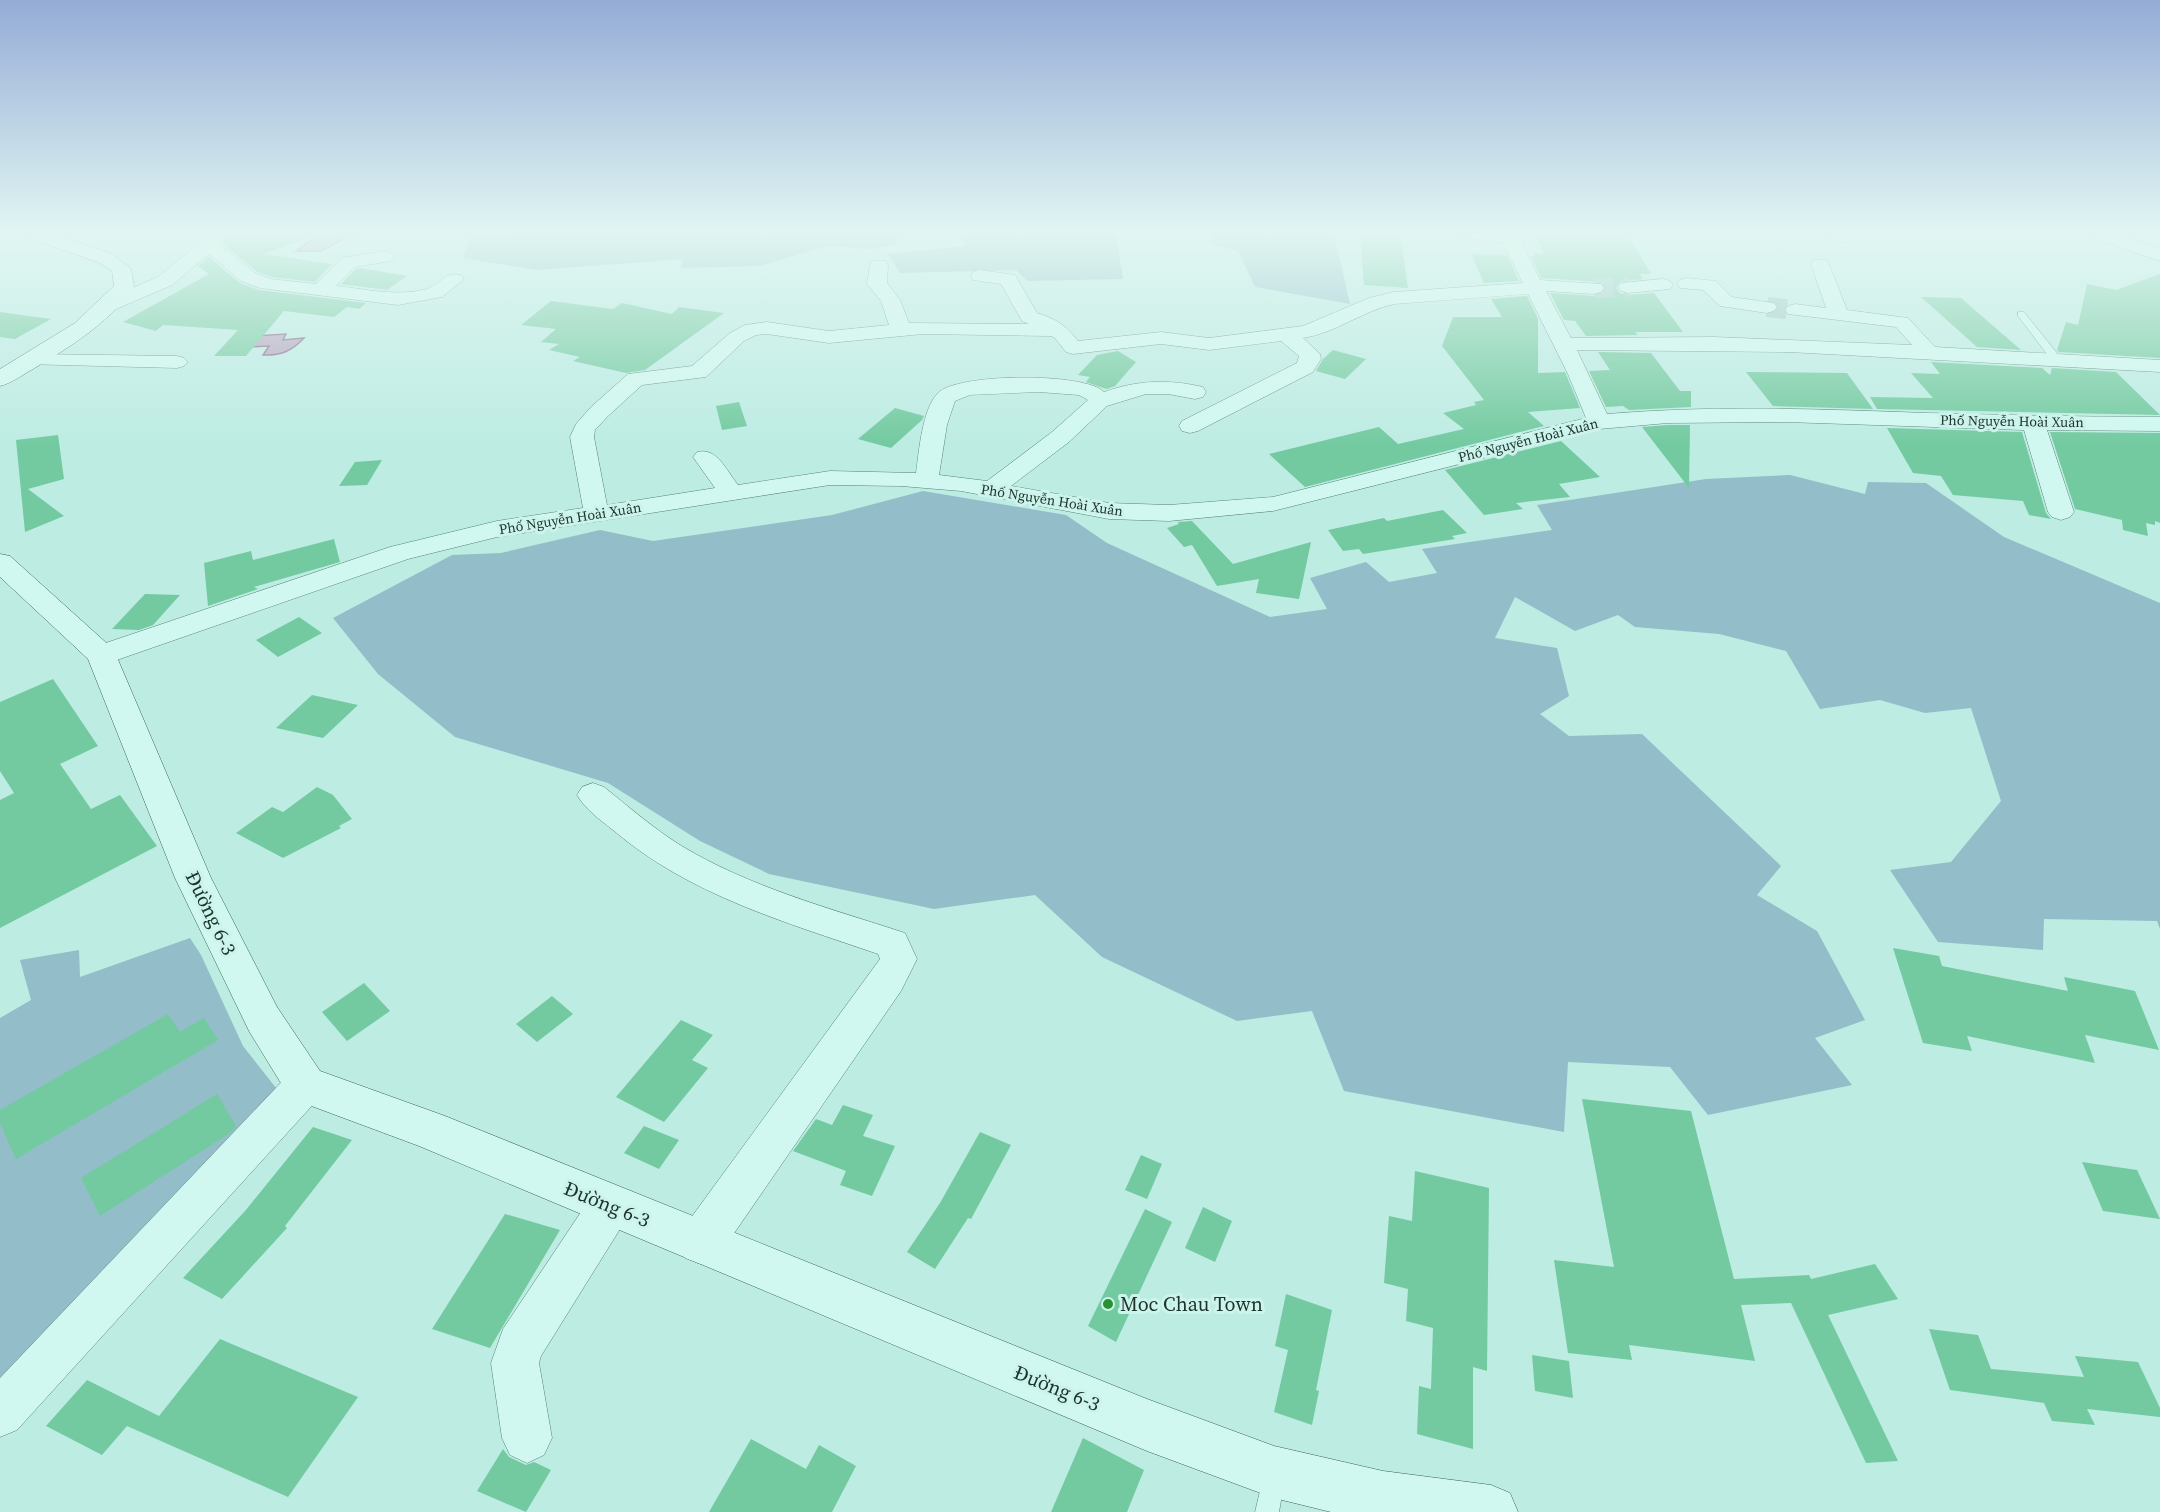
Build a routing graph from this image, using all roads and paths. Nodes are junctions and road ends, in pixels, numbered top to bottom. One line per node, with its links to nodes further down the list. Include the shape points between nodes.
1 (109, 304): 9 (street)
2 (113, 304): 9 (street)
3 (891, 304): 14 (street)
4 (1022, 304): 15 (street, via 1029,317 1045,321)
5 (1373, 304): 16 (street, via 1323,326)
6 (1543, 304): 17 (street)
7 (1739, 304): 10 (street)
8 (1835, 304): 13 (street)
9 (107, 306): 20 (street, via 68,339)
10 (1767, 307)
11 (1795, 310): 13 (street)
12 (2020, 314): 19 (lane)
13 (1839, 315): 18 (street, via 1901,322)
14 (901, 329): 15 (street); 35 (street, via 829,337 760,328 737,337 698,372 636,379 584,429 582,437)
15 (1057, 330): 16 (street, via 1078,349 1161,338 1209,344)
16 (1286, 335): 29 (street, via 1310,354 1305,367)
17 (1565, 344): 18 (street, via 1678,342); 26 (street)
18 (1928, 352): 19 (street)
19 (2057, 360): 22 (street)
20 (29, 362): 21 (street); 23 (street)
21 (177, 362)
22 (2160, 366)
23 (0, 379)
24 (1195, 392): 25 (street, via 1149,386)
25 (1099, 400): 31 (street, via 1088,390 1044,387 974,387 949,394 938,414); 32 (street, via 1075,426)
26 (1599, 422): 27 (street, Phố Nguyễn Hoài Xuân, via 1668,416 1786,415); 32 (street, Phố Nguyễn Hoài Xuân, via 1273,504 1231,509 1108,511)
27 (2033, 423): 28 (street, Phố Nguyễn Hoài Xuân); 34 (street)
28 (2160, 424)
29 (1190, 426)
30 (705, 458): 33 (street)
31 (926, 482): 32 (street, Phố Nguyễn Hoài Xuân); 33 (street, Phố Nguyễn Hoài Xuân, via 830,478)
32 (990, 491)
33 (731, 494): 35 (street, Phố Nguyễn Hoài Xuân)
34 (2061, 512)
35 (597, 514): 37 (street, Phố Nguyễn Hoài Xuân, via 496,529 399,553)
36 (2, 566): 37 (street, Đường 6-3)
37 (101, 656): 39 (street, Đường 6-3, via 193,878 263,1018)
38 (593, 795): 41 (street, via 642,837 680,862 739,890 892,944 899,959 888,980)
39 (305, 1085): 40 (street, Đường 6-3, via 430,1130); 42 (street)
40 (610, 1206): 41 (street, Đường 6-3); 43 (street, via 520,1347 515,1363)
41 (701, 1242): 44 (street, Đường 6-3, via 1146,1425)
42 (0, 1413)
43 (527, 1438)
44 (1270, 1492): 45 (street, Đường 6-3, via 1383,1498)
45 (1491, 1512)

